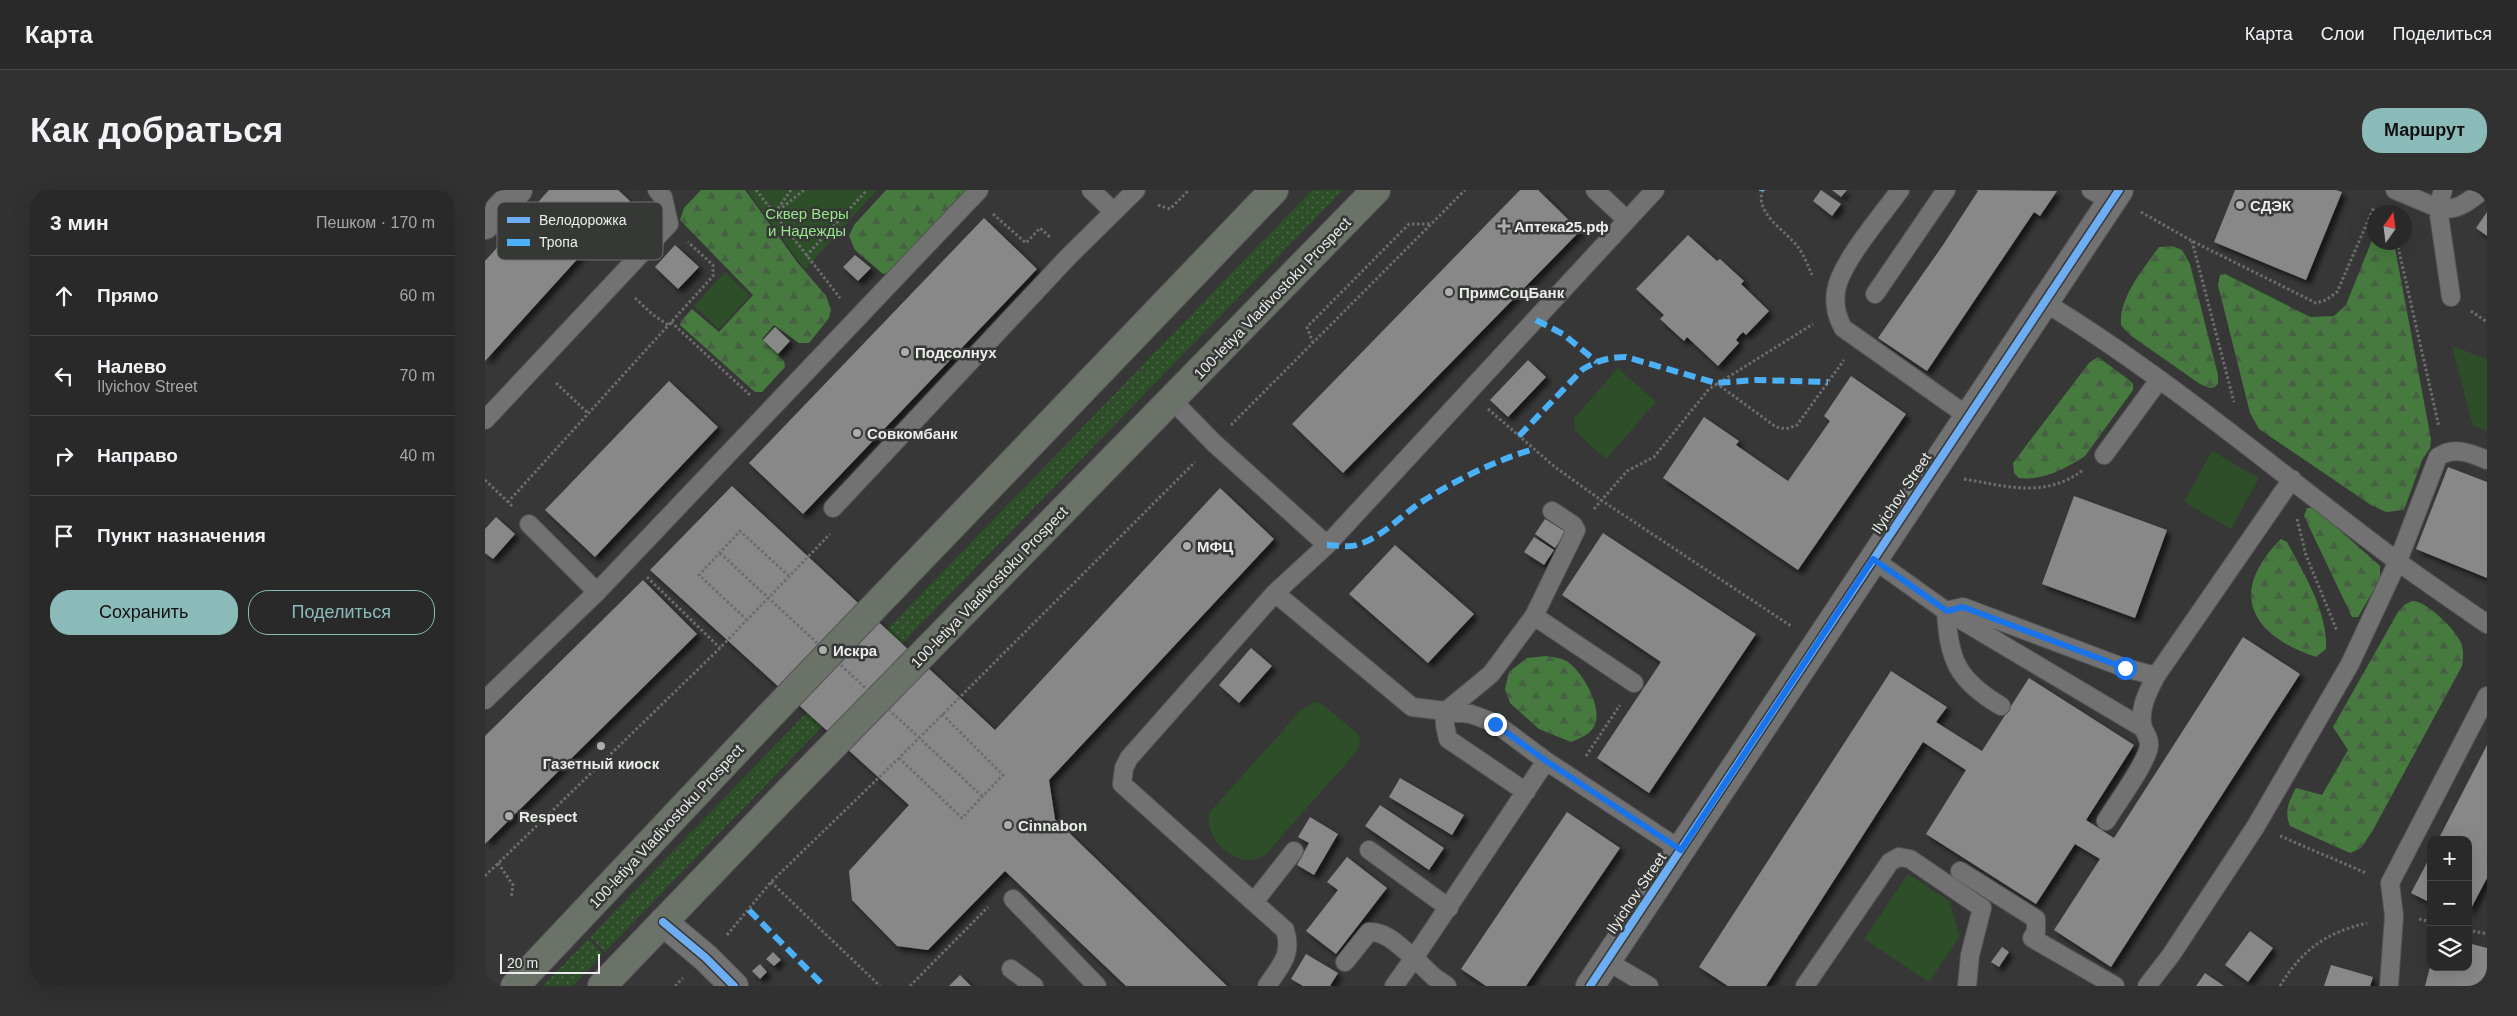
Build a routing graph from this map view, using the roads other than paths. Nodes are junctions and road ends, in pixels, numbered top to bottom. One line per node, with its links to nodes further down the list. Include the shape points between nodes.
1 (518, 190): 16 (street)
2 (657, 190): 22 (lane, via 663,197 669,224)
3 (979, 190): 40 (lane)
4 (1091, 190): 19 (lane)
5 (1136, 190): 19 (lane)
6 (1274, 190): 67 (highway, 100-letiya Vladivostoku Prospect)
7 (1377, 190): 28 (highway, 100-letiya Vladivostoku Prospect)
8 (1595, 190): 20 (lane)
9 (1655, 190): 20 (lane)
10 (1900, 190): 29 (lane, via 1840,277 1835,301 1838,318 1843,328)
11 (1946, 190): 24 (lane)
12 (2395, 190): 17 (lane)
13 (2443, 190): 17 (lane)
14 (2483, 190): 17 (lane, via 2454,209)
15 (2107, 194): 26 (street, Ilyichov Street)
16 (507, 202)
17 (2438, 208): 25 (lane)
18 (497, 212): 21 (street)
19 (1114, 212): 34 (lane, via 1065,252)
20 (1627, 220): 37 (lane)
21 (485, 225)
22 (663, 230)
23 (635, 260): 30 (lane)
24 (1875, 294)
25 (2451, 297)
26 (2044, 302): 27 (lane); 29 (street, Ilyichov Street)
27 (2159, 380): 31 (lane); 33 (lane)
28 (1171, 400): 37 (lane, via 1213,443); 62 (highway, 100-letiya Vladivostoku Prospect)
29 (1969, 417): 38 (street, Ilyichov Street)
30 (485, 420)
31 (2104, 455)
32 (2487, 460): 39 (lane, via 2457,450 2438,457)
33 (2292, 479): 39 (lane); 45 (lane)
34 (833, 508)
35 (1552, 511): 43 (lane, via 1576,530)
36 (529, 524): 40 (lane)
37 (1327, 545): 41 (lane)
38 (1873, 559): 42 (lane); 56 (street, Ilyichov Street)
39 (2398, 561): 44 (lane); 80 (lane, via 2350,664 2256,826)
40 (597, 592): 48 (lane)
41 (1275, 593): 50 (lane, via 1412,708); 60 (lane, via 1129,758 1122,784)
42 (1947, 611): 45 (lane, via 1963,607 2125,668); 49 (lane, via 1948,642 1956,665 1982,695); 51 (lane)
43 (1534, 616): 46 (lane); 50 (lane, via 1491,674)
44 (2487, 624)
45 (2156, 676): 51 (lane, via 2147,693)
46 (1634, 683)
47 (2487, 696): 81 (lane, via 2390,883 2394,916)
48 (485, 700)
49 (2001, 706)
50 (1445, 712): 52 (lane, via 1471,714 1495,724); 53 (lane, via 1448,739)
51 (2143, 728): 54 (lane, via 2149,740 2147,753)
52 (1546, 761): 53 (lane); 56 (lane)
53 (1526, 792): 61 (lane)
54 (2105, 820)
55 (1369, 850): 61 (lane)
56 (1681, 850): 64 (street, Ilyichov Street)
57 (1295, 851): 60 (lane)
58 (1960, 871): 79 (lane, via 2036,920 2036,932 2032,938)
59 (1013, 899): 71 (lane)
60 (1254, 902): 72 (lane, via 1285,930 1289,941 1288,953)
61 (1449, 908): 63 (lane)
62 (663, 922): 68 (highway, 100-letiya Vladivostoku Prospect); 69 (street)
63 (1414, 958): 65 (lane, via 1383,934 1369,932); 73 (lane); 74 (lane)
64 (1607, 961): 75 (street, Ilyichov Street); 76 (lane)
65 (1345, 962)
66 (1011, 969): 70 (lane)
67 (515, 986)
68 (602, 986)
69 (734, 986)
70 (1033, 986)
71 (1097, 986)
72 (1267, 986)
73 (1394, 986)
74 (1447, 986)
75 (1590, 986)
76 (1649, 986)
77 (1805, 986): 78 (lane, via 1890,862 1899,857 1910,859 1981,908 1970,955)
78 (1967, 986)
79 (2115, 986)
80 (2147, 986)
81 (2389, 986)

